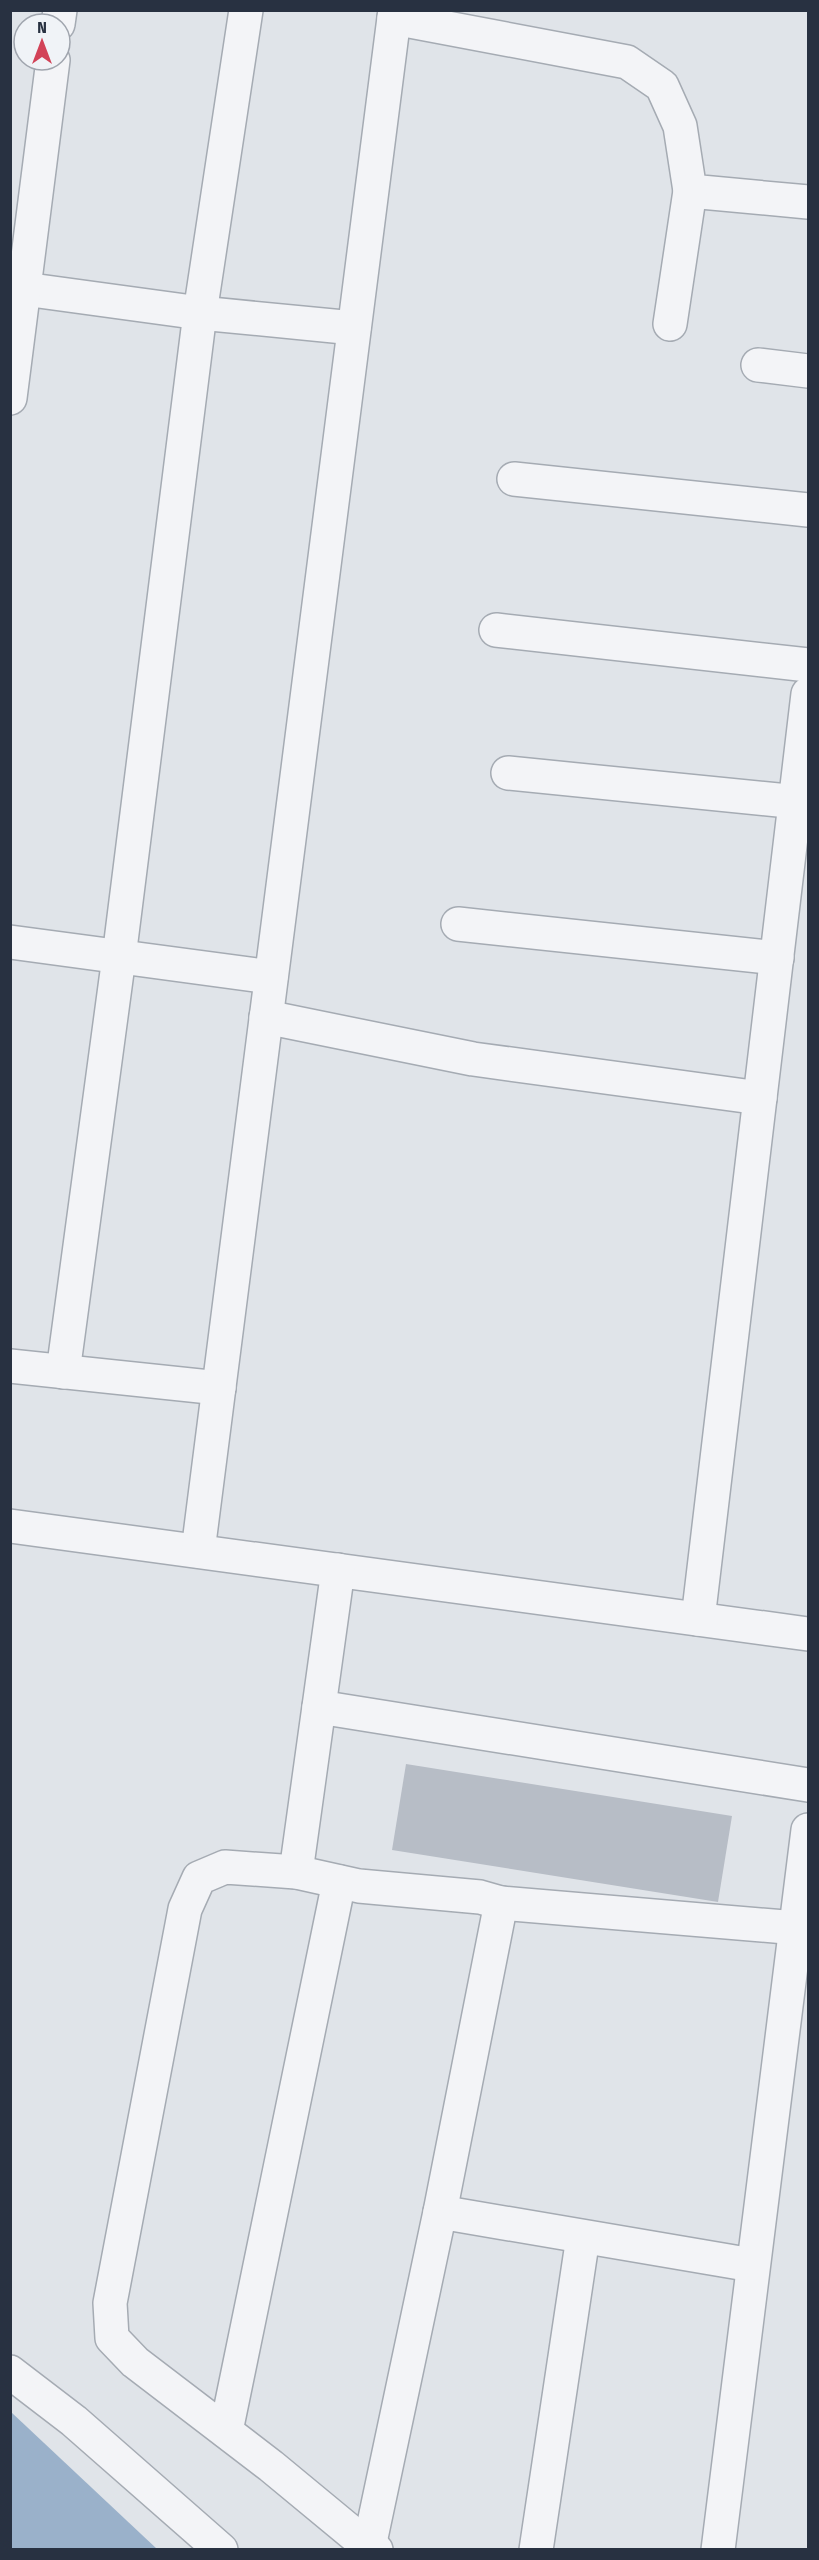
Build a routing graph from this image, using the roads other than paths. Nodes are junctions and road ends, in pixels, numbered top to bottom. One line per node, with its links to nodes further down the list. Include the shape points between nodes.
1 (246, 10): 7 (street)
2 (394, 14): 4 (street, via 627,62 662,86 680,126); 9 (street)
3 (51, 72): 6 (street)
4 (690, 191): 5 (street); 8 (street)
5 (808, 202)
6 (24, 289): 7 (street); 12 (street)
7 (200, 313): 9 (street); 22 (street)
8 (670, 324)
9 (354, 328): 24 (street)
10 (758, 365): 11 (street)
11 (808, 371)
12 (10, 398)
13 (514, 479): 14 (street)
14 (808, 510)
15 (496, 630): 16 (street)
16 (808, 665)
17 (808, 694): 19 (street)
18 (508, 773): 19 (street)
19 (802, 802): 23 (street)
20 (458, 924): 23 (street)
21 (10, 942): 22 (street)
22 (119, 957): 24 (street); 28 (street)
23 (777, 958): 26 (street)
24 (271, 977): 25 (street)
25 (266, 1017): 26 (street, via 473,1059); 29 (street)
26 (760, 1098): 33 (street)
27 (10, 1366): 28 (street)
28 (63, 1372): 29 (street)
29 (219, 1388): 31 (street)
30 (10, 1526): 31 (street)
31 (198, 1551): 32 (street)
32 (338, 1570): 33 (street); 35 (street)
33 (698, 1619): 34 (street)
34 (808, 1634)
35 (319, 1707): 36 (street); 38 (street)
36 (808, 1785)
37 (808, 1830): 41 (street)
38 (296, 1872): 39 (street); 46 (street, via 225,1867 199,1878 185,1909 110,2303 112,2338 135,2362)
39 (339, 1882): 40 (street, via 480,1897); 46 (street)
40 (501, 1903): 41 (street); 42 (street)
41 (796, 1928): 44 (street)
42 (440, 2212): 43 (street); 47 (street)
43 (584, 2237): 44 (street); 49 (street)
44 (752, 2265): 50 (street)
45 (10, 2372): 48 (street, via 74,2421)
46 (226, 2431): 47 (street)
47 (372, 2548)
48 (220, 2550)
49 (536, 2550)
50 (718, 2550)

